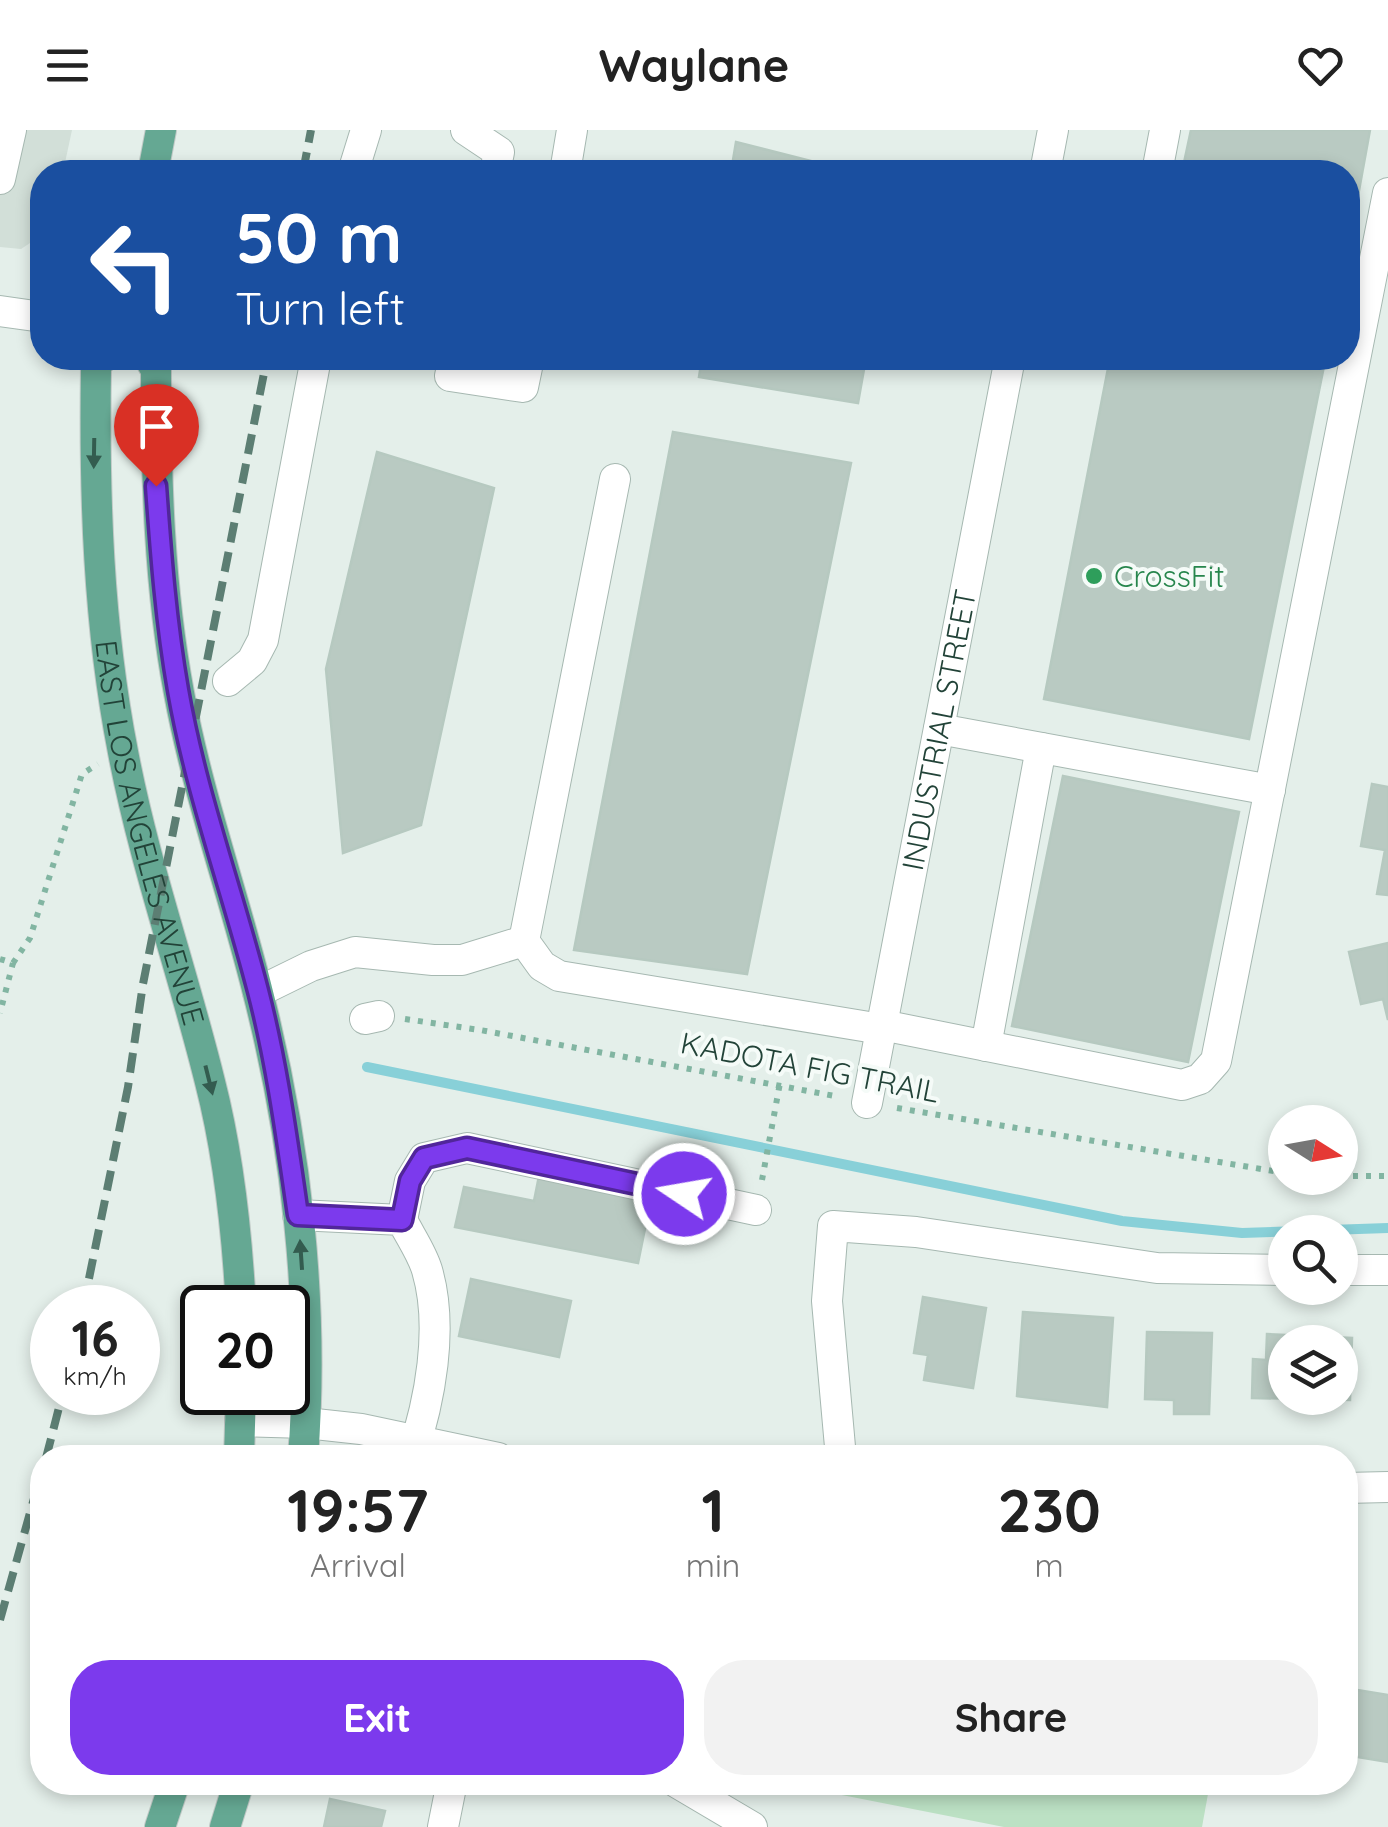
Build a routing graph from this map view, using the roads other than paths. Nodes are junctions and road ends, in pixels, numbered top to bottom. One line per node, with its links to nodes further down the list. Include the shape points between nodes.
1 (11, 130): 14 (street)
2 (160, 130): 8 (main road)
3 (366, 130): 9 (street)
4 (466, 130): 10 (street, via 499,152)
5 (572, 130): 11 (street)
6 (1053, 130): 12 (street)
7 (1165, 130): 13 (street)
8 (155, 160)
9 (356, 160)
10 (497, 160)
11 (567, 160)
12 (1047, 160)
13 (1159, 160)
14 (0, 179)
15 (1388, 193): 16 (street)
16 (1360, 300)
17 (0, 311): 18 (street)
18 (30, 315)
19 (96, 370): 42 (main road, EAST LOS ANGELES AVENUE, one-way to 42, via 101,592 124,756 218,1117)
20 (156, 370): 32 (main road, EAST LOS ANGELES AVENUE, via 156,486 178,692)
21 (314, 370): 27 (street, via 263,640 252,661)
22 (451, 370): 23 (street, via 450,376 523,387)
23 (527, 370)
24 (1008, 370): 28 (street, INDUSTRIAL STREET)
25 (1346, 370): 30 (street)
26 (615, 479): 31 (street)
27 (228, 681)
28 (938, 729): 29 (street); 33 (street, INDUSTRIAL STREET)
29 (1041, 748): 30 (street); 34 (street)
30 (1270, 790): 34 (street, via 1216,1060 1200,1079 1182,1085)
31 (524, 941): 32 (street, via 462,960 354,952); 33 (street, via 559,976)
32 (258, 992): 37 (main road, EAST LOS ANGELES AVENUE)
33 (882, 1027): 34 (street); 35 (street, INDUSTRIAL STREET)
34 (986, 1046)
35 (867, 1102)
36 (756, 1210): 38 (street, via 467,1148 424,1158 410,1181)
37 (298, 1215): 38 (street); 45 (main road, EAST LOS ANGELES AVENUE, one-way to 37)
38 (402, 1220): 49 (street, via 427,1269 434,1334)
39 (1268, 1270): 50 (street, via 1157,1268 833,1226 827,1301)
40 (1358, 1270): 41 (street)
41 (1388, 1270)
42 (240, 1285)
43 (241, 1415): 46 (main road)
44 (274, 1415): 45 (street)
45 (306, 1423): 47 (main road, EAST LOS ANGELES AVENUE); 48 (street, via 361,1429)
46 (240, 1445)
47 (304, 1445)
48 (403, 1445)
49 (415, 1445)
50 (840, 1445)
51 (1388, 1486): 52 (street)
52 (1358, 1487)
53 (171, 1795): 57 (main road)
54 (235, 1795): 58 (main road)
55 (449, 1795): 59 (street)
56 (698, 1795): 60 (street)
57 (160, 1827)
58 (225, 1827)
59 (443, 1827)
60 (752, 1827)

